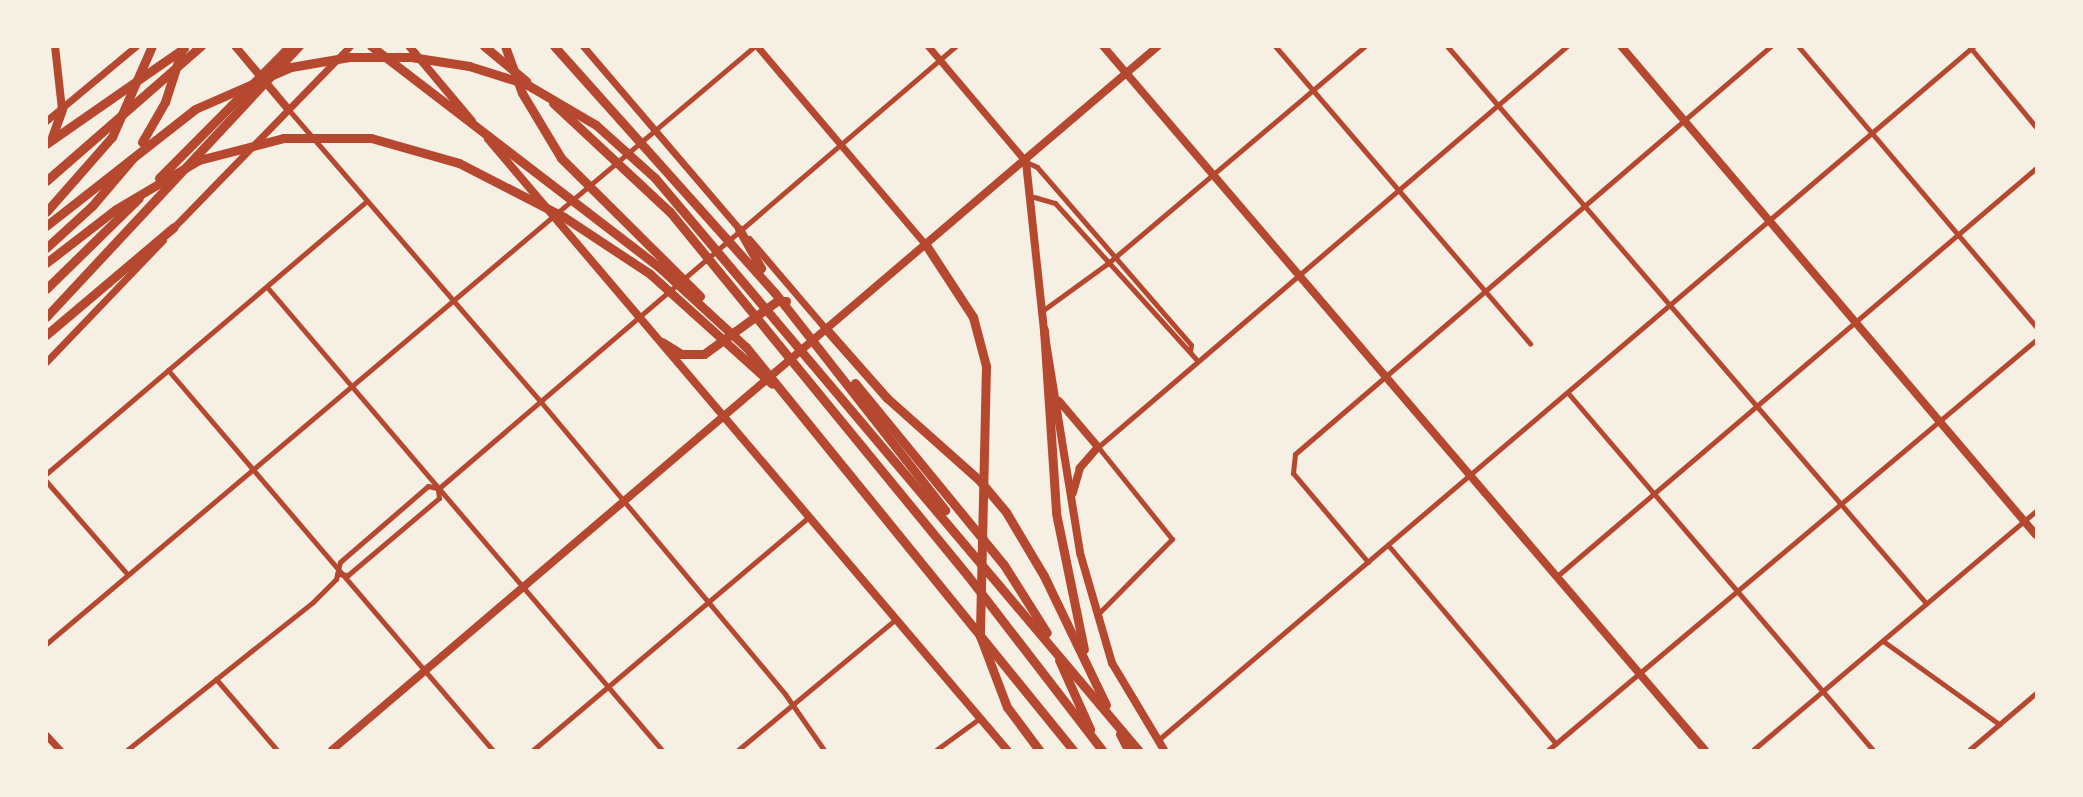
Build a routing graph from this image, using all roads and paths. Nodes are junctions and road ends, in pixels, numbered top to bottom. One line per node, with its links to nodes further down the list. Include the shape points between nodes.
1 (55, 46): 34 (main road)
2 (136, 46): 34 (street)
3 (152, 46): 50 (highway, via 112,137)
4 (185, 46): 40 (highway); 58 (highway, via 165,102 124,170)
5 (201, 46): 45 (highway)
6 (235, 46): 33 (main road)
7 (290, 46): 64 (highway)
8 (299, 46): 71 (highway)
9 (350, 46): 33 (street)
10 (371, 46): 81 (highway, via 652,261)
11 (409, 46): 51 (main road)
12 (484, 46): 149 (highway, via 635,176 824,399)
13 (505, 46): 81 (highway, via 526,103 561,158)
14 (554, 46): 109 (highway, via 775,293 932,490)
15 (583, 46): 38 (street)
16 (756, 46): 38 (street); 41 (street)
17 (928, 46): 29 (street)
18 (956, 46): 29 (street)
19 (1103, 46): 30 (main road)
20 (1158, 46): 30 (main road)
21 (1275, 46): 31 (street)
22 (1365, 46): 31 (street)
23 (1447, 46): 32 (street)
24 (1567, 46): 32 (street)
25 (1621, 46): 35 (main road)
26 (1771, 46): 35 (street)
27 (1798, 46): 39 (street)
28 (1971, 47): 37 (street); 39 (street)
29 (940, 60): 41 (street); 42 (street)
30 (1126, 74): 42 (main road); 44 (main road)
31 (1313, 91): 44 (street); 46 (street)
32 (1497, 105): 46 (street); 49 (street)
33 (288, 109): 48 (street); 54 (street)
34 (61, 114): 36 (street); 40 (highway)
35 (1683, 121): 49 (street); 52 (main road)
36 (46, 122)
37 (2037, 127)
38 (652, 132): 51 (street); 55 (street)
39 (1872, 133): 52 (street); 56 (street)
40 (46, 146)
41 (841, 146): 55 (street); 57 (street)
42 (1026, 162): 47 (main road); 57 (main road); 59 (street, via 1037,167)
43 (2037, 168): 56 (street)
44 (1212, 176): 59 (street); 62 (main road)
45 (46, 181)
46 (1398, 190): 62 (street); 65 (street)
47 (1034, 197): 61 (street, via 1054,203); 69 (main road)
48 (367, 201): 63 (street); 66 (street)
49 (1584, 207): 65 (street); 68 (street)
50 (46, 212)
51 (553, 218): 66 (street); 70 (main road)
52 (1770, 220): 68 (street); 72 (main road)
53 (46, 226): 109 (highway, via 195,109 291,67 349,57 411,57 469,66 526,84 580,114 640,163)
54 (174, 227): 76 (highway); 84 (street)
55 (739, 229): 67 (highway, via 755,261); 70 (street); 74 (street)
56 (1958, 235): 72 (street); 73 (street)
57 (926, 245): 74 (main road); 147 (highway, via 948,273 980,340 988,395 980,636 996,686)
58 (46, 248)
59 (1115, 258): 61 (street); 82 (street, via 1191,345)
60 (46, 263): 92 (highway, via 116,209 200,160 284,138 371,138 469,167 607,244 684,303)
61 (1107, 264): 69 (street); 82 (street)
62 (1298, 275): 83 (street); 86 (main road)
63 (267, 287): 85 (street); 87 (street)
64 (46, 289)
65 (1484, 291): 80 (street); 86 (street)
66 (454, 301): 87 (street); 90 (street)
67 (791, 304): 77 (highway); 79 (highway, via 777,301 704,354 681,354)
68 (1669, 306): 88 (street); 91 (street)
69 (1042, 311): 75 (main road)
70 (639, 315): 79 (main road); 90 (street)
71 (46, 318)
72 (1857, 321): 91 (street); 94 (main road)
73 (2037, 327)
74 (826, 329): 77 (main road); 124 (highway, via 887,398 980,481 1006,512)
75 (1044, 330): 89 (main road); 124 (highway, via 1060,540)
76 (46, 335)
77 (818, 337): 93 (main road); 149 (highway, via 1032,604)
78 (2037, 340): 94 (street)
79 (662, 342): 93 (main road)
80 (1530, 344)
81 (746, 347): 92 (highway)
82 (1190, 351): 83 (street)
83 (1197, 360): 95 (street)
84 (46, 362)
85 (168, 370): 96 (street); 97 (street)
86 (1383, 375): 98 (main road); 111 (street, via 1300,447 1293,473)
87 (353, 388): 96 (street); 100 (street)
88 (1568, 393): 98 (street); 101 (street)
89 (1058, 400): 95 (main road); 103 (main road)
90 (541, 402): 100 (street); 102 (street)
91 (1755, 408): 101 (street); 104 (street)
92 (804, 415): 148 (highway)
93 (723, 416): 102 (main road); 106 (main road)
94 (1941, 421): 104 (street); 107 (main road)
95 (1098, 447): 103 (main road, via 1074,480); 119 (street, via 1171,535 1149,568)
96 (252, 469): 112 (street); 113 (street)
97 (46, 474)
98 (1469, 476): 110 (street); 114 (main road)
99 (46, 481): 112 (street)
100 (438, 489): 113 (street, via 428,486 340,562); 113 (street, via 439,498 348,575); 115 (street)
101 (1654, 494): 114 (street); 116 (street)
102 (623, 502): 115 (main road); 117 (street)
103 (1071, 507): 119 (main road)
104 (1840, 507): 116 (street); 118 (street)
105 (2037, 512): 107 (street)
106 (809, 517): 117 (street); 120 (main road)
107 (2025, 521): 108 (main road); 118 (street)
108 (2037, 535)
109 (966, 542): 151 (highway)
110 (1388, 545): 111 (street); 135 (street)
111 (1368, 562): 134 (street)
112 (127, 574): 122 (street)
113 (337, 574): 123 (street); 126 (street, via 313,603)
114 (1556, 577): 125 (main road)
115 (524, 588): 123 (main road); 127 (street)
116 (1738, 592): 125 (street); 128 (street)
117 (709, 602): 127 (street); 130 (street, via 785,694)
118 (1926, 603): 121 (street)
119 (1097, 615): 134 (main road, via 1125,691)
120 (896, 619): 130 (street); 131 (main road)
121 (1883, 641): 128 (street); 132 (street)
122 (46, 644)
123 (425, 671): 139 (main road); 140 (street)
124 (1090, 671): 150 (highway)
125 (1640, 675): 135 (street); 154 (main road)
126 (216, 679): 137 (street); 138 (street)
127 (609, 688): 141 (street); 142 (street)
128 (1823, 692): 155 (street); 156 (street)
129 (2037, 693): 132 (street)
130 (790, 708): 143 (street); 144 (street)
131 (980, 718): 145 (street); 146 (main road)
132 (1999, 724): 157 (street)
133 (46, 735): 136 (street)
134 (1157, 742): 152 (main road)
135 (1556, 744): 153 (street)
136 (60, 750)
137 (127, 750)
138 (277, 750)
139 (332, 750)
140 (492, 750)
141 (533, 750)
142 (662, 750)
143 (738, 750)
144 (824, 750)
145 (936, 750)
146 (1007, 750)
147 (1039, 750)
148 (1073, 750)
149 (1101, 750)
150 (1128, 750)
151 (1138, 750)
152 (1164, 750)
153 (1548, 750)
154 (1705, 750)
155 (1753, 750)
156 (1873, 750)
157 (1969, 750)

